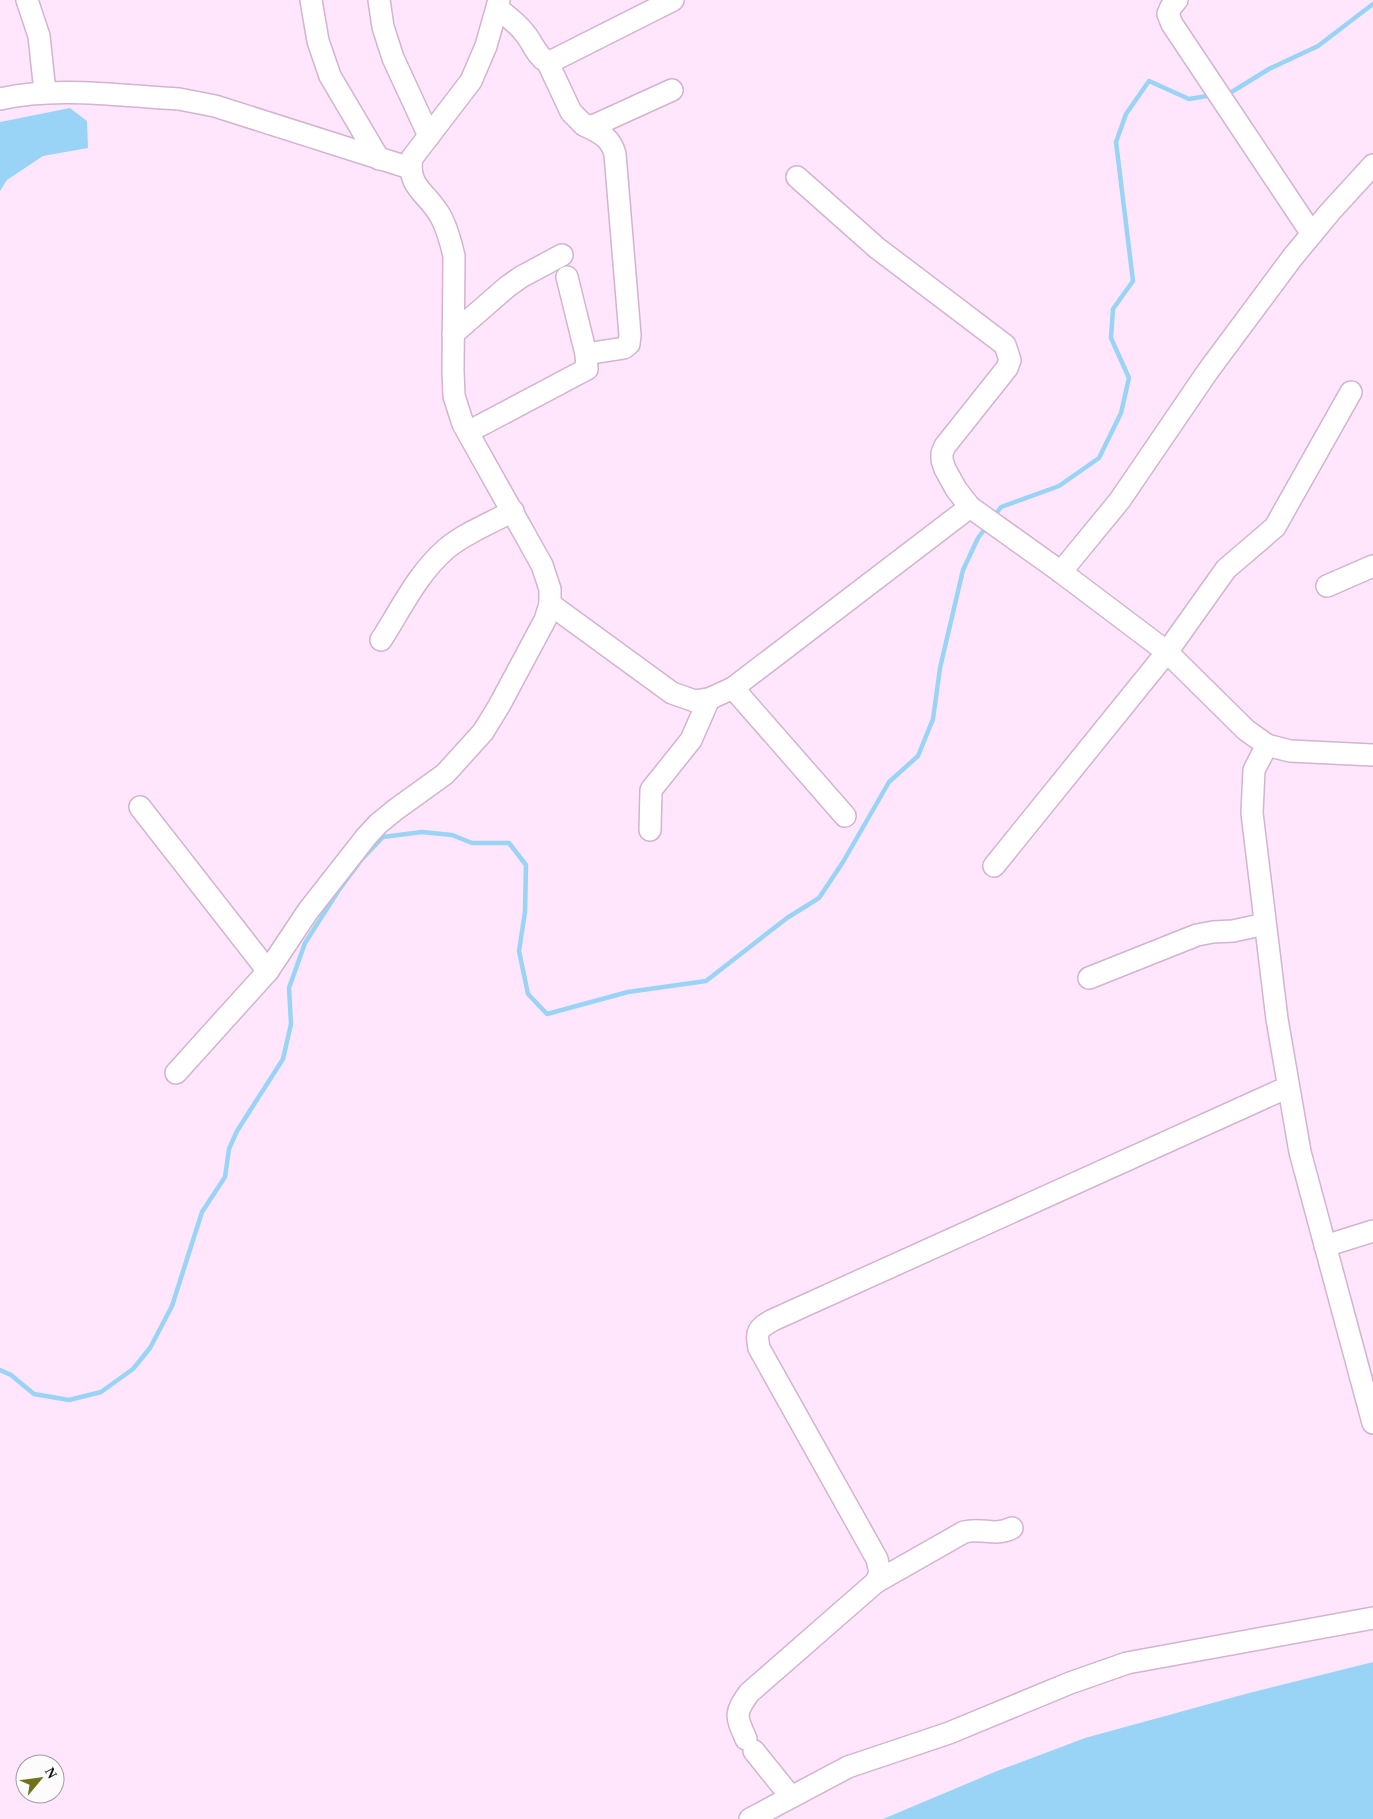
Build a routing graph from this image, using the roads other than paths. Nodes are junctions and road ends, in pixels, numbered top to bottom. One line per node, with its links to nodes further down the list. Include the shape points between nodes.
1 (26, 0): 9 (street, via 39,36)
2 (311, 0): 13 (street, via 318,41 330,76)
3 (380, 0): 12 (street, via 383,27 393,58)
4 (673, 0): 7 (street)
5 (1177, 0): 17 (street, via 1168,14 1172,24)
6 (498, 5): 7 (street); 12 (street, via 486,46 471,80)
7 (548, 63): 11 (street, via 571,112)
8 (672, 90): 11 (street, via 593,126)
9 (45, 92): 10 (street); 13 (street, via 197,102)
10 (0, 100)
11 (584, 125): 21 (street, via 612,144 630,334 629,344 624,348)
12 (429, 136): 15 (street, via 412,158)
13 (379, 158): 15 (street)
14 (1373, 165): 17 (street)
15 (410, 168): 20 (street, via 413,183 430,200 450,238 454,256)
16 (797, 177): 25 (street, via 877,248 1005,345 1010,360 1006,368 942,453 945,469 956,489)
17 (1312, 234): 27 (street, via 1208,371 1120,500)
18 (562, 255): 20 (street, via 507,287)
19 (567, 277): 21 (street)
20 (453, 334): 23 (street, via 454,396)
21 (586, 354): 23 (street, via 587,369 582,373)
22 (1350, 392): 31 (street, via 1275,527 1226,568)
23 (468, 432): 24 (street)
24 (513, 511): 29 (street, via 542,565 550,589); 30 (street, via 447,548 421,575)
25 (976, 512): 27 (street); 32 (street)
26 (1373, 566): 28 (street)
27 (1061, 572): 31 (street)
28 (1327, 586)
29 (550, 604): 33 (street, via 672,693 694,701); 41 (street, via 545,620 483,732 444,774 372,830 308,911)
30 (381, 640)
31 (1167, 652): 34 (street, via 1246,730); 39 (street)
32 (733, 688): 33 (street); 37 (street)
33 (709, 700): 38 (street, via 691,740 652,790)
34 (1267, 745): 35 (street, via 1290,752); 40 (street, via 1254,770 1252,791)
35 (1373, 755)
36 (140, 807): 41 (street)
37 (845, 816)
38 (650, 830)
39 (994, 866)
40 (1265, 924): 42 (street, via 1197,935); 44 (street)
41 (268, 971): 43 (street)
42 (1089, 978)
43 (176, 1073)
44 (1288, 1087): 46 (street, via 1300,1152); 49 (street, via 761,1327 757,1334 759,1348 877,1559 880,1573)
45 (1373, 1231): 46 (street)
46 (1325, 1246): 47 (street)
47 (1373, 1422)
48 (1012, 1528): 49 (street, via 995,1533 975,1529 964,1532)
49 (876, 1582): 51 (street, via 749,1693 739,1706 737,1719 750,1745)
50 (1373, 1618): 51 (street, via 1127,1663 1070,1683 949,1734 848,1767)
51 (791, 1797): 52 (street)
52 (750, 1819)

